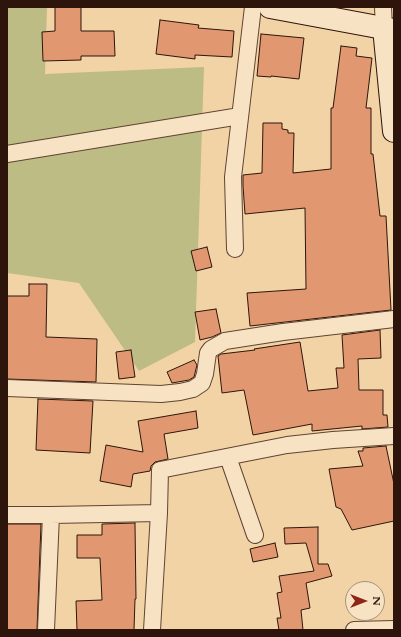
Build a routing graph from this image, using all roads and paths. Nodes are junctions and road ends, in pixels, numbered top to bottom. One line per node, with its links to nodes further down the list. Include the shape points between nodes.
1 (253, 7): 4 (street)
2 (270, 7): 3 (street)
3 (387, 22): 5 (street)
4 (240, 116): 6 (street); 7 (street, via 233,177)
5 (394, 131)
6 (7, 154)
7 (235, 249)
8 (394, 319): 9 (street, via 225,340 208,353 202,383 193,389 180,392 161,394)
9 (7, 388)
10 (394, 436): 11 (street, via 286,445)
11 (228, 457): 12 (street, via 160,470); 15 (street)
12 (159, 514): 14 (street); 18 (street)
13 (7, 515): 14 (street)
14 (51, 516): 17 (street)
15 (255, 535)
16 (394, 629): 19 (street)
17 (46, 630)
18 (152, 630)
19 (354, 630)

